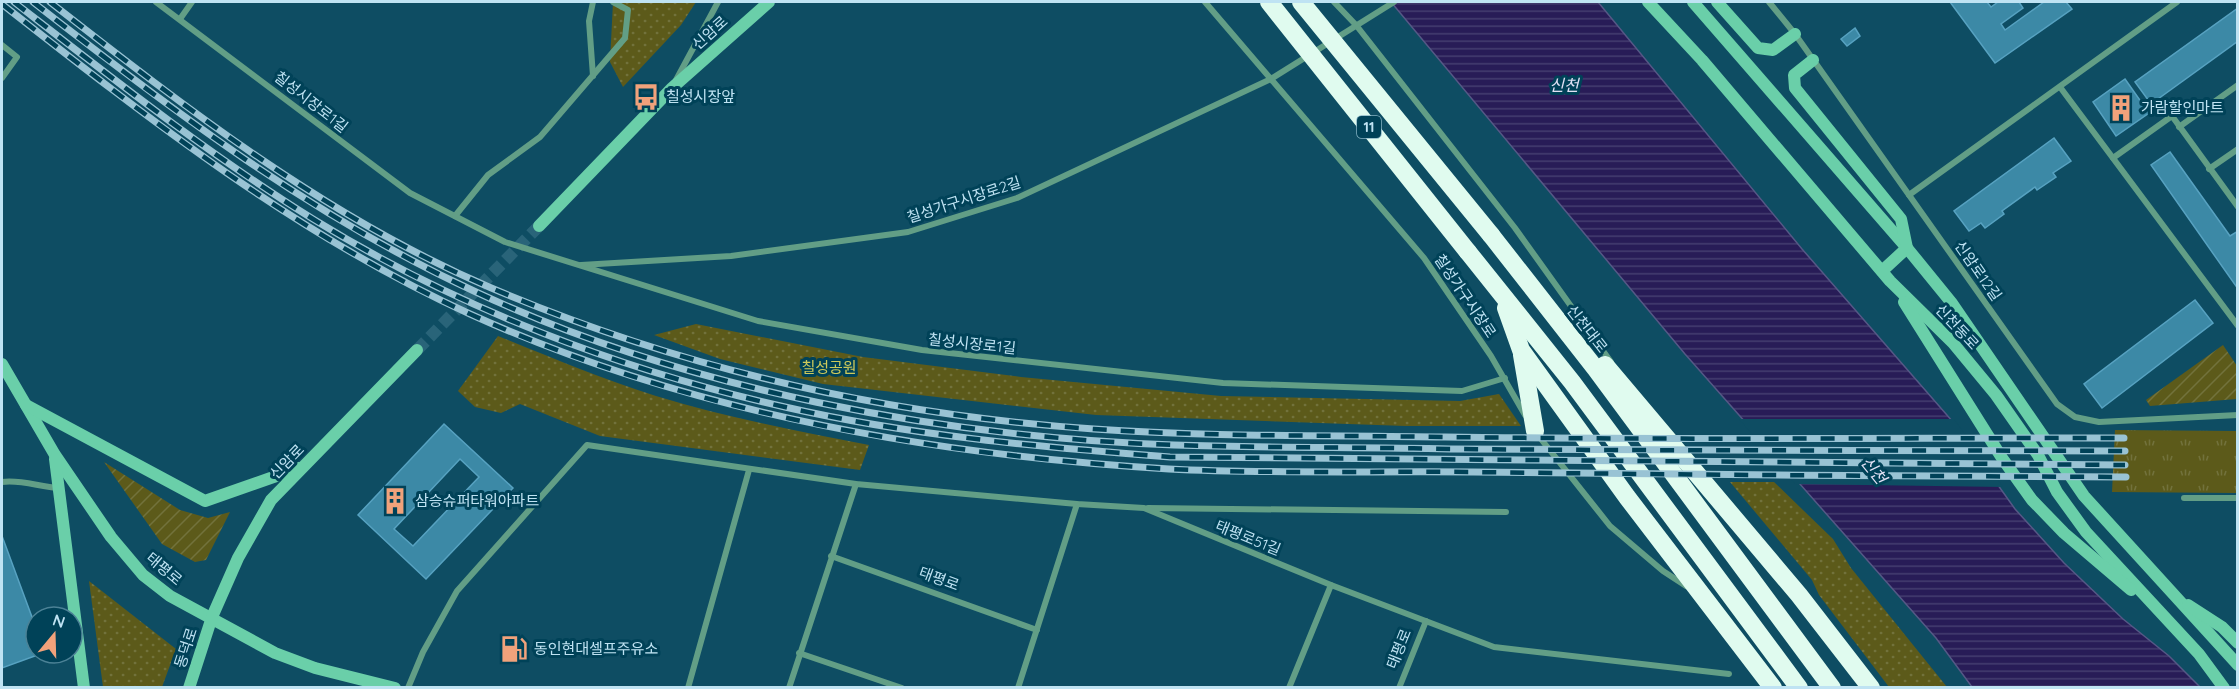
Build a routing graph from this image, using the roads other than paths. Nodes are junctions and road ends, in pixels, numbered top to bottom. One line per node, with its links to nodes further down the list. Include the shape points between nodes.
1 (156, 2): 17 (street, 칠성시장로1길)
2 (192, 2): 17 (street)
3 (593, 2): 22 (street, via 589,21)
4 (613, 2): 22 (street, via 628,10 625,38)
5 (718, 2): 27 (street, 신암로)
6 (769, 2): 27 (main road, 신암로)
7 (1205, 2): 24 (street, 칠성가구시장로)
8 (1269, 2): 39 (highway, 11, bridge)
9 (1301, 2): 40 (highway, 신천대로 / 11, bridge)
10 (1334, 2): 18 (street)
11 (1394, 2): 18 (street, 칠성가구시장로2길)
12 (1648, 2): 38 (main road, 신천동로)
13 (1693, 2): 36 (main road, 신천동로)
14 (1718, 2): 19 (main road, via 1758,48 1773,50)
15 (1769, 2): 19 (street, 신암로12길)
16 (2177, 2): 26 (street)
17 (180, 19): 34 (street, 칠성시장로1길, via 410,193)
18 (1356, 25): 24 (street, 칠성가구시장로2길); 48 (street, via 1515,228)
19 (1795, 34): 21 (street, 신암로12길)
20 (2, 45): 23 (street, via 17,57)
21 (1813, 60): 32 (street, 신암로12길); 36 (main road, via 1794,75 1795,88 1901,219)
22 (593, 76): 34 (street, via 540,137 488,175)
23 (2, 78)
24 (1271, 79): 37 (street, 칠성가구시장로2길, via 1017,198 908,232 731,256); 45 (street, 칠성가구시장로, via 1424,258)
25 (2238, 85): 28 (street)
26 (2060, 87): 30 (street); 32 (street)
27 (672, 88): 35 (main road, 신암로)
28 (2179, 127): 30 (street, via 2172,116); 31 (street)
29 (2238, 149): 31 (street)
30 (2113, 158): 41 (street)
31 (2209, 169): 33 (street)
32 (1909, 195): 47 (street, 신암로12길, via 2057,404 2075,417 2099,423)
33 (2238, 207)
34 (455, 216): 37 (street, 칠성시장로1길, via 505,242)
35 (539, 226)
36 (1907, 248): 38 (main road); 63 (main road, 신천동로, via 1951,302 2084,496)
37 (577, 266): 45 (street, 칠성시장로1길, via 758,321 922,350 1223,383 1462,391)
38 (1886, 276): 67 (main road, 신천동로, via 1953,343 1989,386 2086,532); 67 (main road, via 2032,500 2064,533)
39 (1500, 292): 43 (highway); 84 (highway)
40 (1538, 294): 48 (highway); 85 (highway, 신천대로)
41 (2238, 326)
42 (417, 350): 51 (main road, 신암로)
43 (1521, 350): 49 (highway); 64 (highway)
44 (2, 364): 46 (main road, 태평로)
45 (1505, 378): 49 (street, 칠성가구시장로)
46 (26, 405): 50 (main road, 태평로); 51 (main road, via 205,501)
47 (2238, 415)
48 (1650, 416): 86 (highway)
49 (1535, 431): 64 (street, 칠성가구시장로, via 1610,526 1663,571)
50 (55, 454): 55 (main road); 65 (main road, 태평로, via 111,537 143,575 170,596)
51 (303, 467): 65 (main road, 신암로, via 271,500 238,558)
52 (748, 470): 54 (street, 태평로51길); 76 (street, 태평로51길, via 587,446 457,591); 77 (street)
53 (2, 482): 55 (street, via 14,480)
54 (856, 484): 58 (street, 태평로51길); 61 (street)
55 (59, 488): 73 (main road)
56 (2184, 498): 57 (street)
57 (2238, 498)
58 (1077, 504): 59 (street, 태평로51길); 68 (street)
59 (1144, 508): 60 (street); 62 (street, 태평로51길)
60 (1506, 512)
61 (831, 556): 68 (street, 태평로); 70 (street)
62 (1331, 585): 66 (street, 태평로51길); 81 (street)
63 (2171, 594): 69 (main road, via 2222,627); 71 (main road, 신천동로)
64 (1705, 598): 83 (highway)
65 (212, 617): 74 (main road, 동덕로); 75 (main road, 태평로, via 274,653 315,668)
66 (1426, 621): 72 (street, 태평로51길, via 1494,647); 82 (street, 태평로)
67 (2175, 628): 87 (main road, 신천동로)
68 (1037, 630): 80 (street)
69 (2238, 643)
70 (799, 653): 78 (street); 79 (street)
71 (2238, 664)
72 (1729, 674)
73 (84, 687)
74 (189, 687)
75 (395, 687)
76 (408, 687)
77 (688, 687)
78 (789, 687)
79 (902, 687)
80 (1018, 687)
81 (1289, 687)
82 (1399, 687)
83 (1773, 687)
84 (1799, 687)
85 (1832, 687)
86 (1870, 687)
87 (2224, 687)

